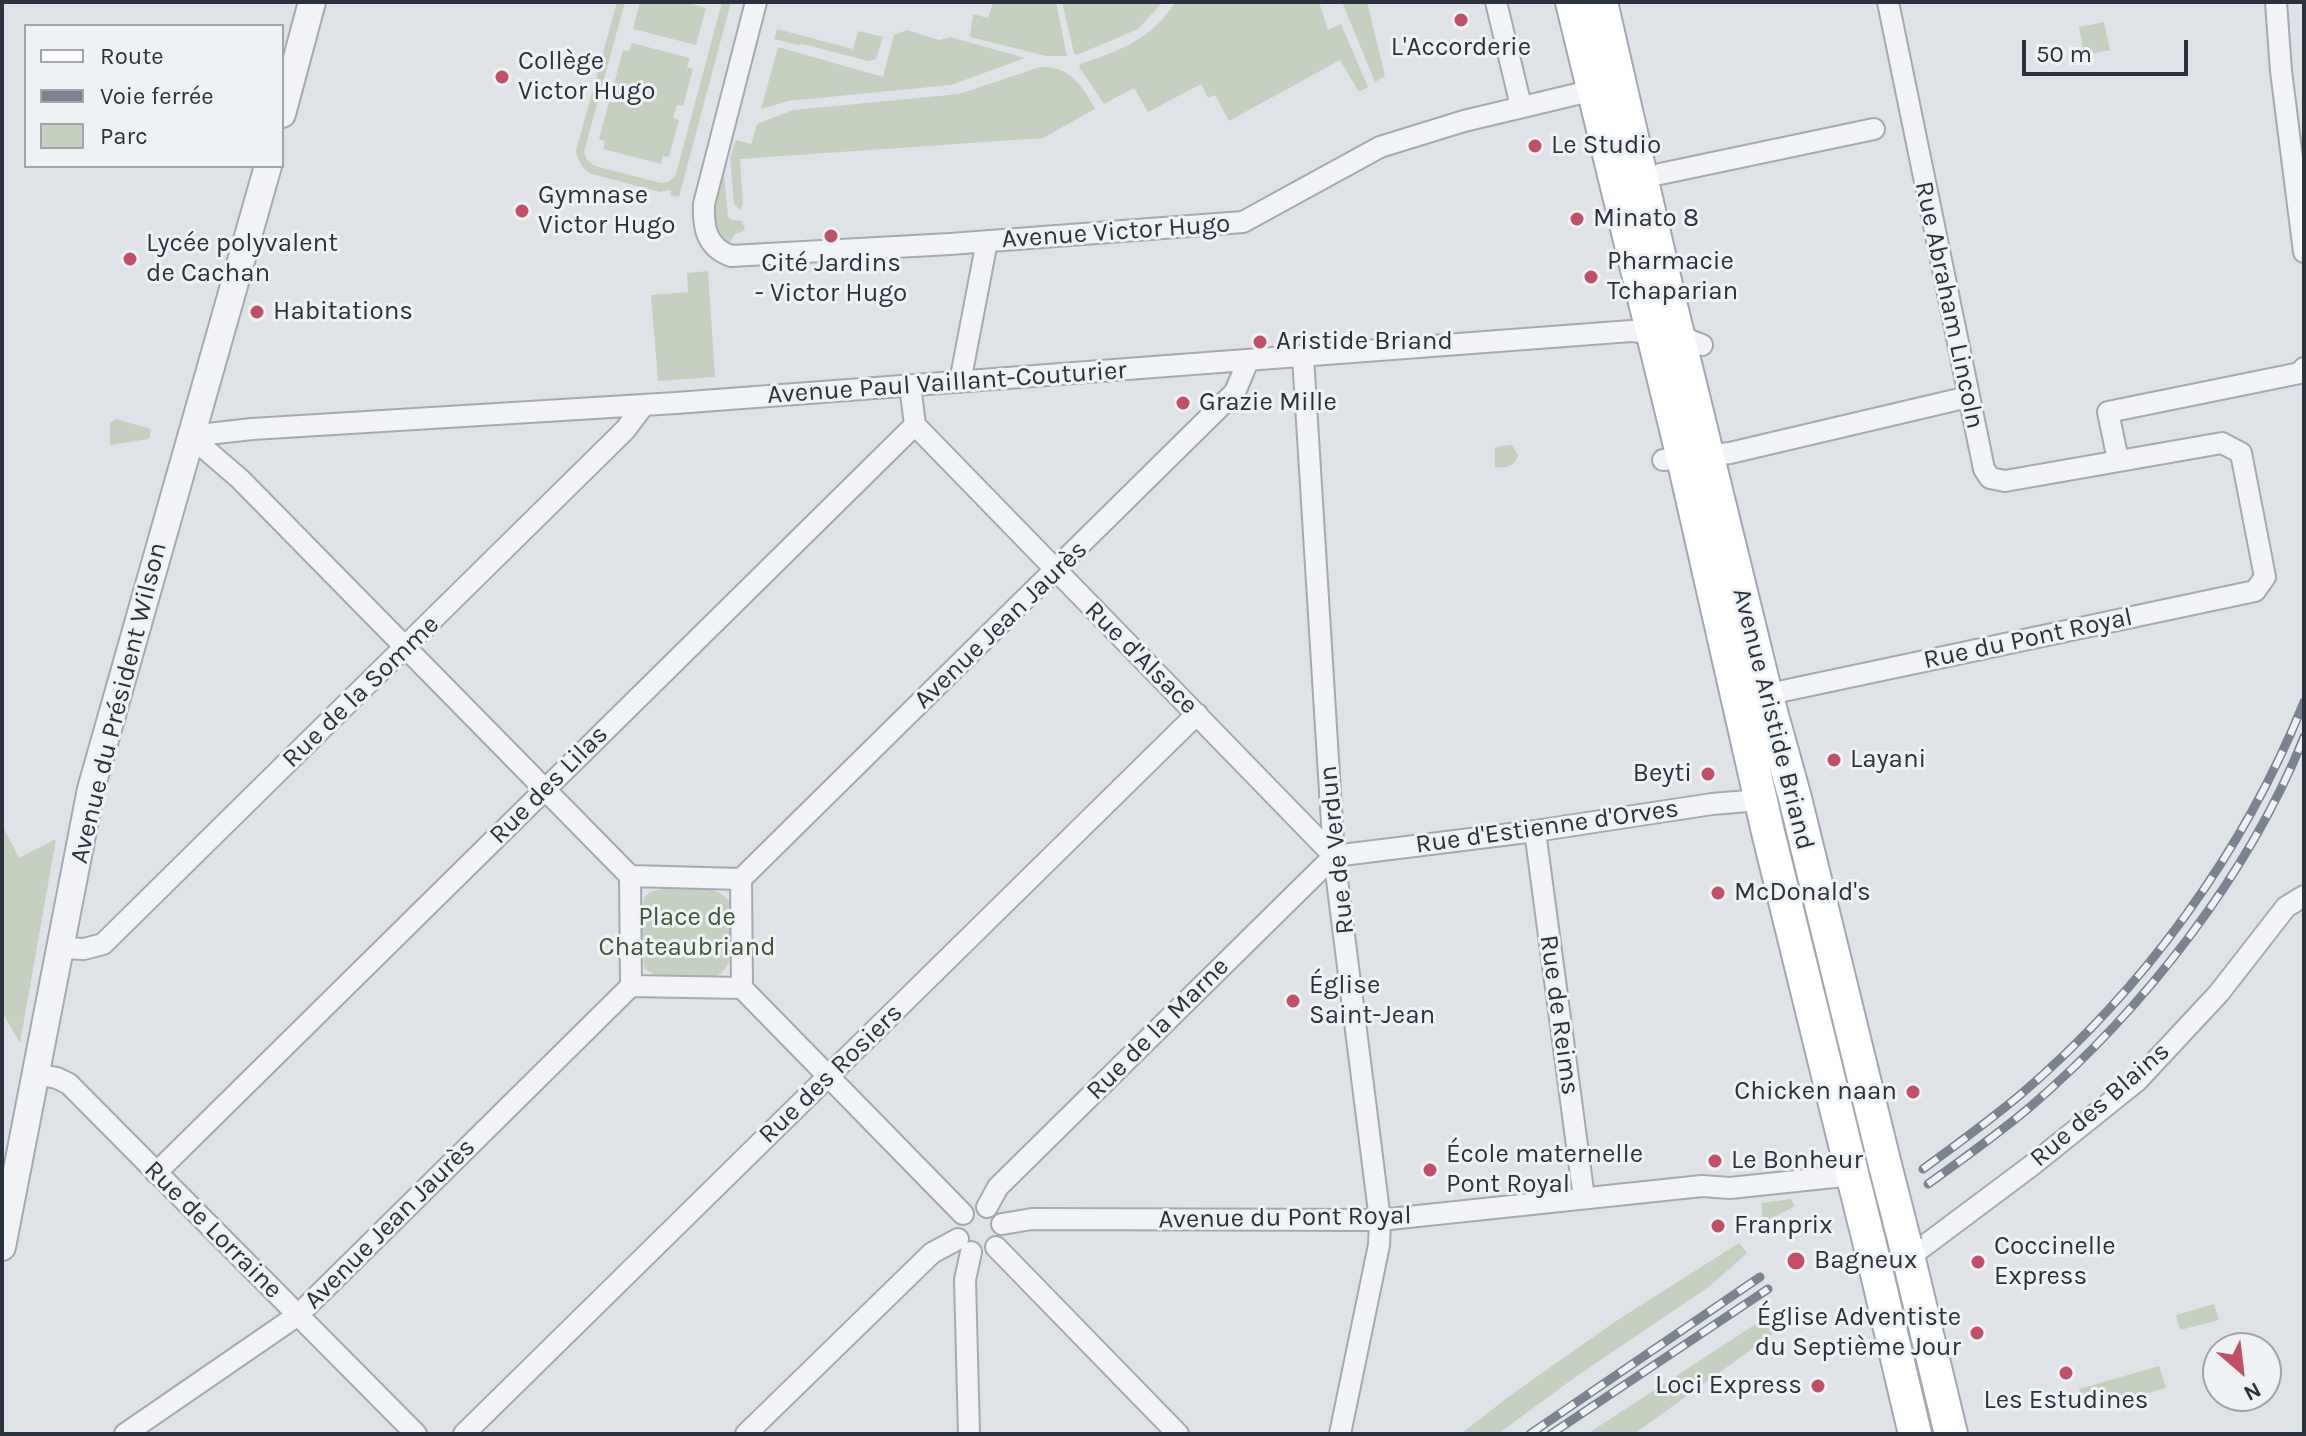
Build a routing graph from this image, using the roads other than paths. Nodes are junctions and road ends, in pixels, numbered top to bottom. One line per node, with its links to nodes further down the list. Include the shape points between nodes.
1 (312, 2): 10 (street)
2 (756, 2): 14 (street, Avenue Victor Hugo, via 704,204 703,225 711,244 742,257)
3 (1496, 2): 9 (street)
4 (1572, 2): 8 (main road, Avenue Aristide Briand)
5 (1601, 2): 16 (main road, Avenue Aristide Briand)
6 (1888, 2): 22 (street, Rue Abraham Lincoln)
7 (2276, 2): 15 (street)
8 (1594, 90): 9 (street, Avenue Victor Hugo); 16 (main road, Avenue Aristide Briand)
9 (1521, 106): 14 (street, Avenue Victor Hugo, via 1380,147 1243,222)
10 (284, 107)
11 (1874, 129): 13 (street)
12 (267, 168): 25 (street, Avenue du Président Wilson)
13 (1660, 174)
14 (987, 241): 20 (street)
15 (2304, 252)
16 (1666, 336): 17 (street, Avenue Paul Vaillant-Couturier); 26 (main road, Avenue Aristide Briand)
17 (1303, 357): 18 (street, Avenue Paul Vaillant-Couturier); 36 (street, Rue de Verdun)
18 (1248, 361): 20 (street, Avenue Paul Vaillant-Couturier); 28 (street, Avenue Jean Jaurès, via 1235,392)
19 (2304, 368): 27 (street, via 2300,373 2108,412)
20 (960, 382): 21 (street, Avenue Paul Vaillant-Couturier)
21 (910, 385): 23 (street, Avenue Paul Vaillant-Couturier); 24 (street)
22 (1968, 397): 26 (street); 27 (street, Rue Abraham Lincoln, via 1990,478 2005,481)
23 (644, 405): 25 (street, Avenue Paul Vaillant-Couturier); 30 (street, Rue de la Somme)
24 (915, 425): 28 (street, Rue d'Alsace); 33 (street, Rue des Lilas)
25 (190, 436): 30 (street, via 240,479); 40 (street, Avenue du Président Wilson, via 91,789)
26 (1696, 456): 34 (main road, Avenue Aristide Briand); 55 (main road, Avenue Aristide Briand, bridge, via 1795,798)
27 (2118, 460): 29 (street, Rue Abraham Lincoln, via 2222,443 2241,453)
28 (1055, 572): 32 (street, Rue d'Alsace); 38 (street, Avenue Jean Jaurès)
29 (2265, 577): 31 (street, Rue du Pont Royal, via 2255,591)
30 (405, 649): 33 (street); 40 (street, Rue de la Somme, via 103,944)
31 (1783, 691)
32 (1197, 714): 36 (street, Rue d'Alsace); 44 (street, Rue des Rosiers)
33 (544, 790): 37 (street); 45 (street, Rue des Lilas)
34 (1760, 800): 35 (street, Rue d'Estienne d'Orves); 46 (main road, Avenue Aristide Briand)
35 (1535, 831): 36 (street, Rue d'Estienne d'Orves); 47 (street, Rue de Reims)
36 (1334, 856): 48 (street, Rue de la Marne, via 998,1187); 50 (street, Rue de Verdun)
37 (630, 876): 38 (street); 41 (street)
38 (741, 879): 42 (street)
39 (2304, 896): 55 (street, Rue des Blains, via 2286,907 2219,993 2137,1081 2031,1166)
40 (61, 948): 43 (street, Avenue du Président Wilson)
41 (631, 986): 42 (street); 56 (street, Avenue Jean Jaurès)
42 (742, 988): 44 (street)
43 (35, 1074): 45 (street, Rue de Lorraine, via 69,1084); 53 (street, Avenue du Président Wilson)
44 (828, 1077): 49 (street); 59 (street, Rue des Rosiers)
45 (156, 1173): 56 (street, Rue de Lorraine)
46 (1854, 1180): 47 (street, Avenue du Pont Royal, via 1702,1186); 64 (main road, Avenue Aristide Briand, bridge)
47 (1584, 1198): 50 (street, Avenue du Pont Royal)
48 (987, 1207): 49 (street); 51 (street)
49 (963, 1214): 52 (street, via 956,1226)
50 (1380, 1220): 51 (street, Avenue du Pont Royal, via 1032,1219); 63 (street, Rue de Verdun)
51 (1002, 1224): 54 (street)
52 (964, 1246): 54 (street, via 984,1253); 60 (street, via 932,1253); 61 (street)
53 (2, 1247)
54 (996, 1247): 62 (street)
55 (1906, 1250): 65 (main road, Avenue Aristide Briand)
56 (298, 1315): 57 (street, Avenue Jean Jaurès); 58 (street, Rue de Lorraine)
57 (125, 1434)
58 (416, 1434)
59 (464, 1434)
60 (746, 1434)
61 (969, 1434)
62 (1178, 1434)
63 (1340, 1434)
64 (1915, 1434)
65 (1951, 1434)

